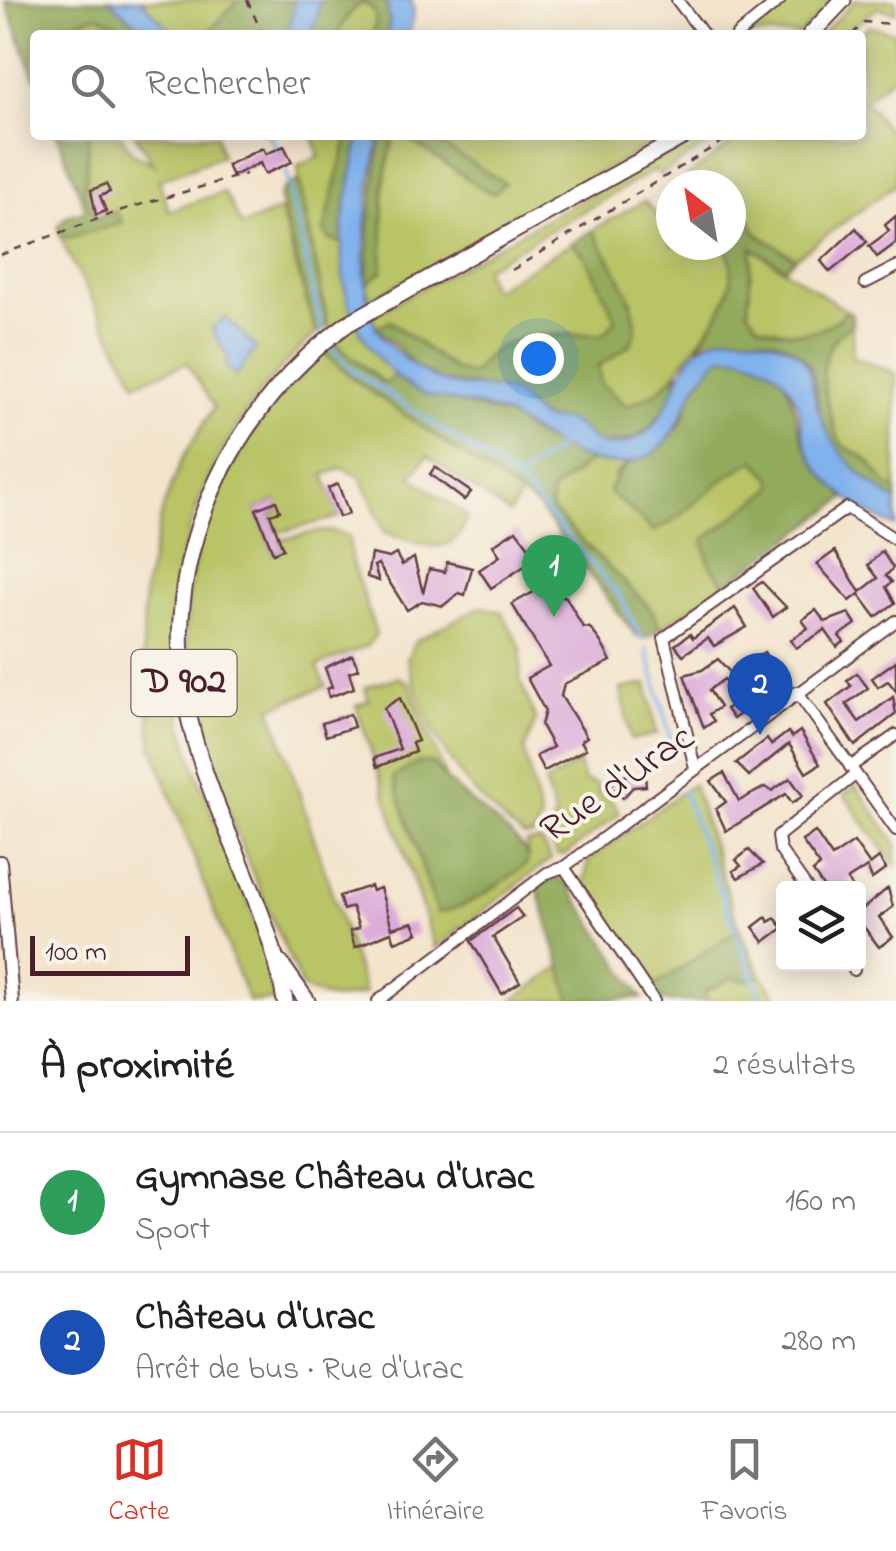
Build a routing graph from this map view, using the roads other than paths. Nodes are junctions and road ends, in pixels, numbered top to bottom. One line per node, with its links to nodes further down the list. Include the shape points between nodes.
1 (677, 0): 4 (street)
2 (780, 0): 5 (street)
3 (843, 0): 6 (main road)
4 (700, 30)
5 (742, 30)
6 (815, 30)
7 (677, 140): 20 (main road, D 902, via 389,297 297,362 224,462 195,536 181,611 181,659 192,733)
8 (896, 267): 9 (street)
9 (865, 283)
10 (896, 540): 14 (street, via 847,508 664,638)
11 (896, 621): 12 (street, Rue d'Urac)
12 (797, 692): 14 (street, Rue d'Urac); 15 (street)
13 (896, 735): 15 (street)
14 (695, 768): 18 (street, Rue d'Urac)
15 (853, 771): 16 (street); 19 (street, via 778,836)
16 (896, 830)
17 (0, 862): 21 (street)
18 (564, 866): 24 (street, Rue d'Urac); 25 (street)
19 (802, 881)
20 (278, 961): 22 (main road, D 902); 23 (main road, D 902)
21 (12, 1001)
22 (285, 1001)
23 (307, 1001)
24 (378, 1001)
25 (654, 1001)

